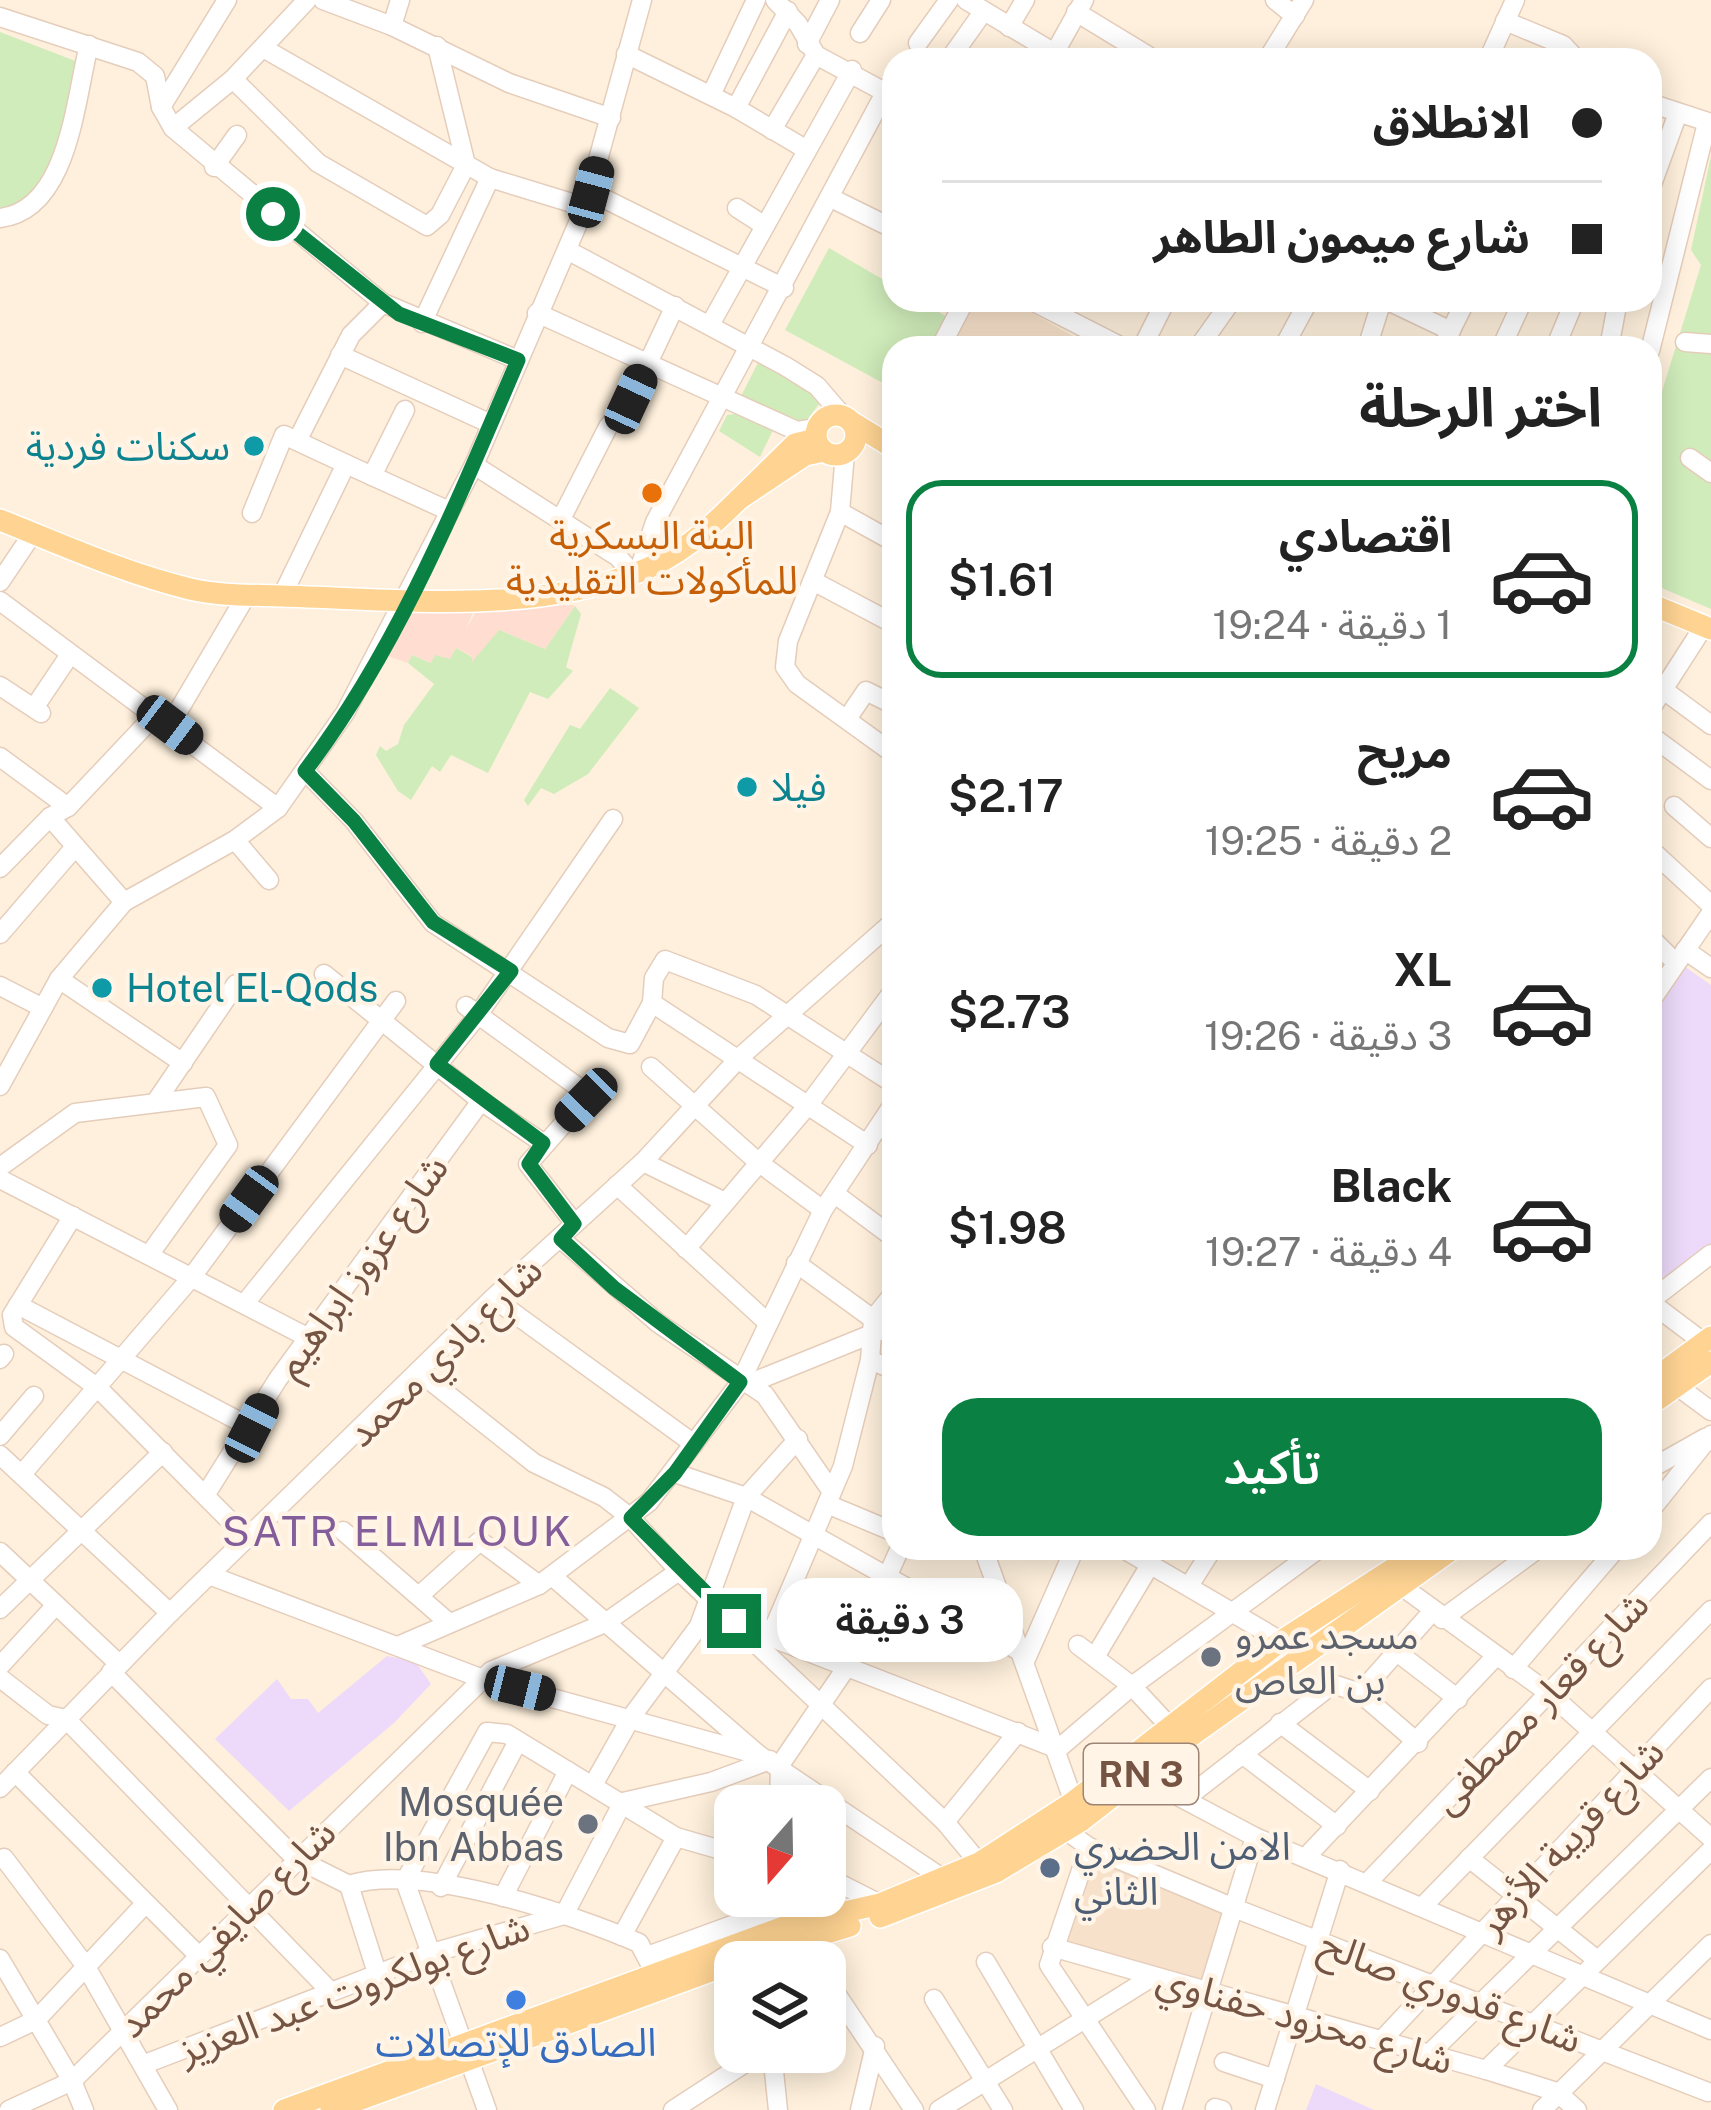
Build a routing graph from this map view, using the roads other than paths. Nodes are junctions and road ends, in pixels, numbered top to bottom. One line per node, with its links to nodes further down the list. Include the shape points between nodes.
1 (227, 0): 39 (street)
2 (308, 0): 25 (street)
3 (323, 0): 19 (street)
4 (400, 0): 19 (street)
5 (756, 0): 38 (street)
6 (830, 0): 33 (street)
7 (881, 0): 21 (street)
8 (949, 0): 22 (street)
9 (1024, 0): 20 (street)
10 (1275, 0): 16 (street)
11 (1514, 0): 18 (street)
12 (635, 2): 34 (street)
13 (972, 3): 20 (street); 26 (street)
14 (781, 6): 33 (street); 40 (street)
15 (1080, 6): 28 (street); 29 (street)
16 (1299, 8): 30 (street)
17 (0, 17): 23 (street)
18 (1505, 21): 31 (street); 32 (street)
19 (392, 26): 24 (street)
20 (1009, 27): 27 (street)
21 (860, 33)
22 (918, 43)
23 (89, 45): 39 (street, via 152,71); 57 (street, via 54,179 35,203)
24 (437, 46): 44 (street, via 509,83); 51 (street)
25 (263, 48): 36 (street); 51 (street)
26 (954, 48)
27 (1045, 48)
28 (1064, 48)
29 (1138, 48)
30 (1274, 48)
31 (1493, 48)
32 (1566, 48)
33 (811, 50): 35 (street); 47 (street)
34 (626, 55): 38 (street); 44 (street)
35 (852, 70): 37 (street); 49 (street)
36 (233, 79): 46 (street); 51 (street, via 318,163 421,226 440,215)
37 (882, 89)
38 (711, 95): 40 (street)
39 (161, 107): 46 (street)
40 (736, 107): 47 (street)
41 (1662, 107): 43 (street)
42 (882, 108): 54 (street)
43 (1678, 113): 45 (street); 50 (street)
44 (611, 118): 55 (street)
45 (1709, 123): 65 (street)
46 (173, 128): 52 (street)
47 (772, 130): 49 (street)
48 (237, 136): 52 (street)
49 (807, 150): 59 (street)
50 (1662, 157)
51 (466, 165): 53 (street)
52 (214, 167): 63 (street)
53 (490, 178): 55 (street); 69 (street)
54 (831, 198): 58 (street); 62 (street)
55 (588, 199): 60 (street); 61 (street)
56 (737, 208): 59 (street)
57 (0, 218)
58 (882, 223)
59 (765, 226): 61 (street)
60 (567, 250): 64 (street); 68 (street)
61 (744, 268): 62 (street); 70 (street)
62 (784, 288): 75 (street)
63 (383, 303): 69 (street); 76 (street)
64 (675, 305): 70 (street); 78 (street)
65 (1662, 305)
66 (1054, 312): 71 (street)
67 (1399, 312): 72 (street)
68 (537, 313): 77 (street); 78 (street)
69 (422, 322): 77 (street)
70 (711, 323): 75 (street)
71 (1100, 336)
72 (1442, 336)
73 (1685, 342): 74 (street)
74 (1711, 344)
75 (751, 347): 79 (street); 81 (street, via 817,386)
76 (340, 355): 82 (street); 84 (street)
77 (518, 360): 82 (street)
78 (648, 363): 79 (street); 95 (street)
79 (721, 397): 86 (street); 99 (street)
80 (405, 410): 91 (street)
81 (848, 419): 83 (main road); 86 (main road, via 857,435); 86 (main road, via 824,418)
82 (491, 424): 89 (street)
83 (882, 438)
84 (298, 439): 88 (street); 94 (street, via 281,438)
85 (882, 443): 86 (main road)
86 (831, 444): 93 (street); 99 (main road, via 795,444 704,533)
87 (1690, 458): 90 (street)
88 (346, 464): 91 (street); 103 (street)
89 (474, 465): 92 (street); 95 (street)
90 (1711, 473)
91 (372, 476): 92 (street)
92 (449, 512): 104 (street)
93 (840, 512): 98 (street); 100 (street)
94 (252, 513)
95 (561, 519): 99 (street)
96 (0, 520): 97 (main road)
97 (33, 533): 101 (street); 102 (main road, via 129,572)
98 (882, 535)
99 (636, 573): 104 (main road, via 514,598)
100 (813, 581): 107 (street); 115 (street, via 785,667)
101 (0, 582)
102 (246, 596): 103 (main road); 116 (street)
103 (282, 596): 104 (main road)
104 (409, 599): 121 (street)
105 (0, 601): 110 (street)
106 (1662, 610): 109 (main road)
107 (882, 618)
108 (1662, 621): 109 (main road)
109 (1706, 633): 111 (street)
110 (69, 656): 112 (street, via 38,711); 116 (street)
111 (1662, 679)
112 (0, 686)
113 (1662, 689): 117 (street)
114 (882, 699): 115 (street, via 866,691)
115 (847, 719): 118 (street)
116 (162, 721): 124 (street); 125 (street)
117 (1711, 725)
118 (882, 745)
119 (1662, 745): 122 (street)
120 (0, 757): 124 (street)
121 (305, 771): 125 (street); 141 (street, via 433,922)
122 (1711, 780)
123 (1674, 806): 128 (street)
124 (68, 807): 126 (street)
125 (278, 808): 129 (street)
126 (50, 817): 130 (street); 132 (street)
127 (614, 819): 141 (street)
128 (1711, 838)
129 (235, 840): 133 (street); 134 (street)
130 (75, 847): 134 (street); 137 (street)
131 (1662, 861): 135 (street)
132 (0, 868)
133 (269, 880)
134 (124, 902): 143 (street)
135 (1711, 909): 139 (street)
136 (882, 931): 152 (street, شارع بادي محمد)
137 (0, 934)
138 (1662, 945): 139 (street)
139 (1680, 957): 140 (street); 145 (street)
140 (1711, 968)
141 (511, 971): 148 (street, via 608,1038 630,1044); 151 (street)
142 (324, 974): 153 (street)
143 (59, 979): 150 (street); 156 (street)
144 (236, 984): 156 (street)
145 (1662, 984)
146 (0, 986): 150 (street)
147 (397, 1001): 153 (street)
148 (652, 1003): 152 (street, via 665,960); 155 (street)
149 (882, 1006): 154 (street)
150 (43, 1008): 160 (street)
151 (472, 1010): 157 (street); 166 (street, via 589,1095)
152 (786, 1013): 154 (street); 155 (street, شارع بادي محمد)
153 (383, 1021): 157 (street); 182 (street)
154 (845, 1055): 159 (street); 163 (street)
155 (740, 1057): 163 (street); 164 (street, شارع بادي محمد)
156 (183, 1063): 162 (street)
157 (437, 1064): 161 (street); 185 (street)
158 (651, 1067): 164 (street)
159 (882, 1077)
160 (0, 1086)
161 (481, 1101): 166 (street); 192 (street, شارع عزوز ابراهيم)
162 (155, 1102): 170 (street, via 75,1113); 180 (street, via 206,1097 228,1145)
163 (809, 1104): 167 (street); 169 (street)
164 (692, 1106): 168 (street, شارع بادي محمد); 169 (street)
165 (882, 1122): 167 (street)
166 (543, 1143): 177 (street, via 530,1168)
167 (868, 1145): 174 (street)
168 (643, 1162): 172 (street, شارع بادي محمد); 173 (street)
169 (758, 1162): 173 (street); 174 (street)
170 (0, 1167)
171 (0, 1180): 175 (street)
172 (617, 1185): 177 (street, شارع بادي محمد); 178 (street)
173 (723, 1202): 178 (street)
174 (829, 1202): 176 (street); 181 (street)
175 (73, 1216): 180 (street); 186 (street)
176 (882, 1229)
177 (568, 1231): 184 (street, شارع بادي محمد); 199 (street, via 614,1288)
178 (686, 1249): 189 (street)
179 (1711, 1254): 183 (street)
180 (149, 1255): 182 (street)
181 (796, 1263): 189 (street); 191 (street)
182 (190, 1278): 185 (street); 195 (street)
183 (1662, 1292)
184 (493, 1298): 197 (street, شارع بادي محمد); 209 (street)
185 (245, 1303): 192 (street)
186 (18, 1306): 195 (street); 201 (street, via 14,1328)
187 (1662, 1310): 193 (street)
188 (882, 1311): 191 (street)
189 (766, 1322): 199 (street)
190 (882, 1326): 191 (street)
191 (871, 1327): 194 (street); 199 (street)
192 (307, 1337): 205 (street, شارع عزوز ابراهيم)
193 (1710, 1347): 198 (main road); 200 (main road)
194 (870, 1360): 196 (street); 218 (street)
195 (121, 1362): 201 (street); 205 (street)
196 (882, 1365)
197 (418, 1371): 219 (street, via 534,1462); 225 (street, شارع بادي محمد)
198 (1662, 1375)
199 (744, 1383): 208 (street, via 765,1395); 209 (street)
200 (1677, 1385): 203 (main road); 204 (street)
201 (98, 1388): 210 (street); 214 (street)
202 (34, 1396): 206 (street)
203 (1662, 1396)
204 (1711, 1411)
205 (252, 1428): 215 (street, شارع عزوز ابراهيم)
206 (0, 1436)
207 (1710, 1436): 212 (street); 216 (street)
208 (798, 1439): 217 (street); 218 (street)
209 (694, 1444): 213 (street)
210 (163, 1452): 215 (street); 222 (street)
211 (0, 1455): 214 (street)
212 (1662, 1462)
213 (675, 1473): 217 (street); 219 (street)
214 (22, 1474): 222 (street)
215 (206, 1495): 225 (street)
216 (1662, 1495)
217 (746, 1496): 224 (street); 246 (street)
218 (830, 1498): 221 (street); 224 (street)
219 (631, 1518): 238 (street); 242 (street)
220 (1711, 1523): 271 (street, شارع قعار مصطفى)
221 (882, 1526)
222 (80, 1531): 241 (street); 251 (street)
223 (343, 1532): 245 (street)
224 (812, 1536): 240 (street); 255 (street)
225 (248, 1539): 239 (street, شارع بادي محمد)
226 (0, 1552): 241 (street)
227 (896, 1560): 240 (street)
228 (987, 1560): 259 (street)
229 (1069, 1560): 259 (street)
230 (1145, 1560): 268 (street, via 1086,1651)
231 (1149, 1560): 244 (street)
232 (1205, 1560): 244 (street)
233 (1304, 1560): 250 (street)
234 (1414, 1560): 243 (main road, RN 3)
235 (1432, 1560): 243 (main road, RN 3)
236 (1521, 1560): 252 (street)
237 (1607, 1560): 264 (street)
238 (679, 1570): 246 (street); 254 (street, شارع صايفي محمد)
239 (209, 1575): 251 (street, شارع بادي محمد); 257 (street)
240 (890, 1577): 259 (street); 261 (street)
241 (30, 1580): 247 (street); 248 (street)
242 (545, 1581): 245 (street, via 480,1541); 253 (street); 254 (street)
243 (1393, 1582): 252 (street); 256 (main road, RN 3); 279 (main road, RN 3)
244 (1189, 1586): 250 (street)
245 (420, 1595): 253 (street)
246 (709, 1597): 255 (street); 265 (street)
247 (56, 1605): 262 (street); 263 (street)
248 (0, 1610)
249 (1711, 1610): 278 (street)
250 (1232, 1612): 256 (street); 268 (street)
251 (170, 1613): 263 (street, شارع بادي محمد)
252 (1436, 1616): 258 (street); 260 (street)
253 (448, 1622): 257 (street)
254 (605, 1623): 265 (street); 267 (street, شارع صايفي محمد, via 499,1665)
255 (765, 1641): 261 (street); 273 (street)
256 (1281, 1641): 279 (main road, RN 3)
257 (398, 1646): 267 (street)
258 (1397, 1652): 270 (street); 272 (street)
259 (1023, 1656): 282 (street)
260 (1495, 1657): 264 (street); 272 (street)
261 (848, 1665): 273 (street); 277 (street)
262 (0, 1666)
263 (115, 1668): 275 (street, شارع بادي محمد); 307 (street)
264 (1513, 1669): 271 (street)
265 (667, 1674): 274 (street); 284 (street)
266 (0, 1678): 275 (street, via 48,1715)
267 (483, 1679): 274 (street); 307 (street, شارع صايفي محمد)
268 (1132, 1686): 279 (street); 282 (street)
269 (1711, 1688): 285 (street, شارع قريبة الأزهر)
270 (1360, 1693): 276 (street, via 1333,1684); 281 (street)
271 (1550, 1694): 278 (street); 313 (street, شارع قعار مصطفى)
272 (1458, 1700): 281 (street)
273 (820, 1705): 284 (street); 297 (street)
274 (632, 1716): 284 (street); 289 (street)
275 (66, 1719): 287 (street, شارع بادي محمد); 321 (street)
276 (1280, 1723): 283 (street); 292 (street)
277 (1018, 1732): 282 (street); 297 (street)
278 (1593, 1732): 285 (street); 308 (street)
279 (1176, 1735): 293 (street, via 1157,1782); 296 (main road, RN 3)
280 (518, 1741): 286 (street); 312 (street, via 496,1730 485,1735); 315 (street)
281 (1418, 1743): 292 (street)
282 (1058, 1749): 296 (street)
283 (1242, 1754): 293 (street); 298 (street)
284 (770, 1760): 290 (street); 294 (street); 311 (street)
285 (1633, 1769): 295 (street); 318 (street, شارع قريبة الأزهر)
286 (568, 1771): 289 (street); 317 (street)
287 (15, 1772): 291 (street, شارع بادي محمد); 319 (street)
288 (1711, 1778): 295 (street)
289 (593, 1785): 294 (street)
290 (775, 1785)
291 (0, 1788)
292 (1370, 1791): 298 (street)
293 (1185, 1799): 300 (street)
294 (623, 1802): 299 (street); 326 (street)
295 (1679, 1808): 301 (street); 328 (street)
296 (1067, 1818): 302 (street, شارع قدوري صالح); 309 (main road, RN 3); 324 (main road, RN 3, via 950,1893)
297 (946, 1822): 309 (street)
298 (1337, 1826): 305 (street)
299 (676, 1837): 303 (street); 330 (street)
300 (1256, 1837): 305 (street); 323 (street)
301 (1711, 1838)
302 (1089, 1847): 323 (street, شارع قدوري صالح); 333 (street)
303 (714, 1848)
304 (1711, 1850): 338 (street)
305 (1306, 1857): 310 (street)
306 (4, 1858): 341 (street)
307 (295, 1858): 314 (street); 321 (street, شارع صايفي محمد)
308 (1469, 1858): 318 (street); 322 (street)
309 (980, 1863): 311 (main road, RN 3)
310 (1340, 1870): 313 (street); 331 (street)
311 (942, 1878): 320 (main road, RN 3)
312 (405, 1880): 314 (street); 315 (street); 334 (street)
313 (1369, 1881): 322 (street)
314 (350, 1885): 342 (street)
315 (441, 1887): 317 (street)
316 (846, 1887): 320 (street)
317 (502, 1897): 326 (street)
318 (1515, 1898): 328 (street); 329 (street, شارع قريبة الأزهر)
319 (145, 1904): 336 (street); 341 (street)
320 (880, 1904): 325 (main road, RN 3)
321 (248, 1906): 336 (street, شارع صايفي محمد); 346 (street)
322 (1424, 1906): 329 (street)
323 (1234, 1908): 331 (street, شارع قدوري صالح); 347 (street)
324 (846, 1909)
325 (846, 1909)
326 (564, 1915): 330 (street); 334 (street, شارع بولكروت عبد العزيز)
327 (791, 1917): 340 (main road, RN 3); 362 (main road, RN 3)
328 (1554, 1928): 335 (street); 338 (street)
329 (1480, 1932): 335 (street); 345 (street, شارع قريبة الأزهر)
330 (622, 1936): 340 (street)
331 (1317, 1940): 345 (street, شارع قدوري صالح); 352 (street)
332 (1711, 1944): 351 (street)
333 (1052, 1947): 344 (street, شارع محزود حفناوي); 353 (street, via 1050,1969)
334 (432, 1953): 342 (street, شارع بولكروت عبد العزيز); 362 (street)
335 (1528, 1953): 343 (street); 349 (street)
336 (197, 1954): 356 (street, شارع صايفي محمد)
337 (0, 1959): 354 (street)
338 (1596, 1959): 343 (street)
339 (986, 1962): 363 (street)
340 (652, 1964): 362 (main road, RN 3)
341 (86, 1965): 354 (street); 356 (street)
342 (377, 1973): 346 (street, شارع بولكروت عبد العزيز)
343 (1580, 1973): 351 (street); 355 (street)
344 (1152, 1977): 347 (street, شارع محزود حفناوي); 353 (street)
345 (1432, 1984): 349 (street, شارع قدوري صالح); 359 (street, شارع قريبة الأزهر)
346 (330, 1991): 366 (street, شارع بولكروت عبد العزيز)
347 (1207, 1992): 352 (street, شارع محزود حفناوي); 391 (street)
348 (934, 1999): 372 (street)
349 (1477, 2003): 355 (street, شارع قدوري صالح); 364 (street)
350 (846, 2004): 360 (street)
351 (1649, 2004): 357 (street); 361 (street)
352 (1291, 2016): 359 (street, شارع محزود حفناوي); 370 (street)
353 (1084, 2019): 363 (street); 390 (street)
354 (36, 2020): 358 (street); 371 (street)
355 (1529, 2023): 361 (street, شارع قدوري صالح); 367 (street)
356 (125, 2027): 366 (street); 371 (street, شارع صايفي محمد)
357 (1711, 2030)
358 (0, 2037)
359 (1382, 2042): 364 (street, شارع محزود حفناوي)
360 (874, 2046): 385 (street); 386 (street)
361 (1601, 2049): 374 (street, شارع قدوري صالح); 375 (street)
362 (466, 2051): 379 (main road, RN 3); 380 (main road, RN 3); 381 (street)
363 (1038, 2051): 372 (street); 389 (street)
364 (1430, 2054): 367 (street, شارع محزود حفناوي)
365 (1224, 2062): 370 (street)
366 (145, 2064): 378 (street)
367 (1486, 2070): 375 (street, شارع محزود حفناوي)
368 (729, 2073): 373 (street)
369 (774, 2073): 384 (street)
370 (1275, 2079): 392 (street)
371 (73, 2081): 376 (street, شارع صايفي محمد); 377 (street)
372 (986, 2084): 387 (street); 388 (street)
373 (706, 2088): 382 (street); 383 (street)
374 (1709, 2091): 395 (street)
375 (1556, 2092): 393 (street); 394 (street)
376 (10, 2110)
377 (83, 2110)
378 (168, 2110)
379 (284, 2110)
380 (331, 2110)
381 (487, 2110)
382 (674, 2110)
383 (707, 2110)
384 (778, 2110)
385 (860, 2110)
386 (914, 2110)
387 (939, 2110)
388 (1003, 2110)
389 (1075, 2110)
390 (1146, 2110)
391 (1172, 2110)
392 (1265, 2110)
393 (1542, 2110)
394 (1577, 2110)
395 (1691, 2110)

